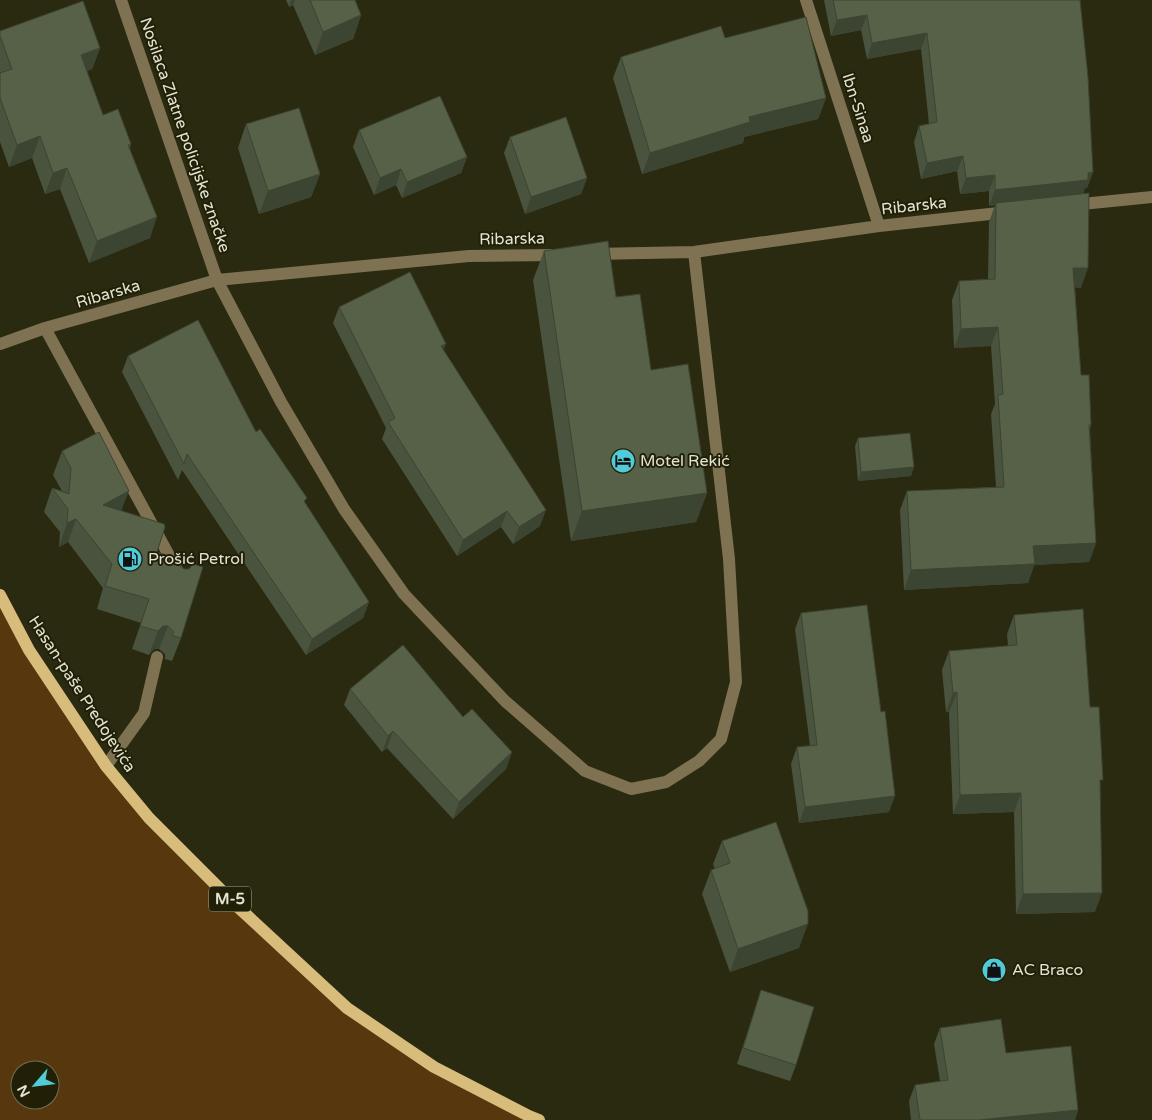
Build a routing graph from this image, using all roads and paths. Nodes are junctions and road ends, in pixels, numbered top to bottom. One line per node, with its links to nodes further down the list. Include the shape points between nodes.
1 (121, 0): 8 (street, Nosilaca Zlatne policijske značke)
2 (806, 0): 6 (street, Ibn-Sinaa)
3 (1152, 197): 4 (street)
4 (1064, 206)
5 (1024, 210): 6 (street, Ribarska)
6 (879, 226): 7 (street, Ribarska)
7 (694, 252): 8 (street, Ribarska, via 469,256); 8 (street, Nosilaca Zlatne policijske značke, via 729,559 736,682 721,740 699,761 666,782 631,788 585,771 505,701 404,594 344,509 281,402)
8 (218, 280): 9 (street, Ribarska)
9 (45, 328): 10 (street, Ribarska); 11 (street, via 179,574)
10 (0, 344)
11 (176, 584)
12 (0, 595): 14 (main road, Hasan-paše Predojevića / M-5, via 29,650)
13 (157, 657): 14 (street, via 144,713)
14 (106, 766): 15 (main road, Hasan-paše Predojevića / M-5, via 149,818 231,901 347,1008 434,1068)
15 (539, 1120)

